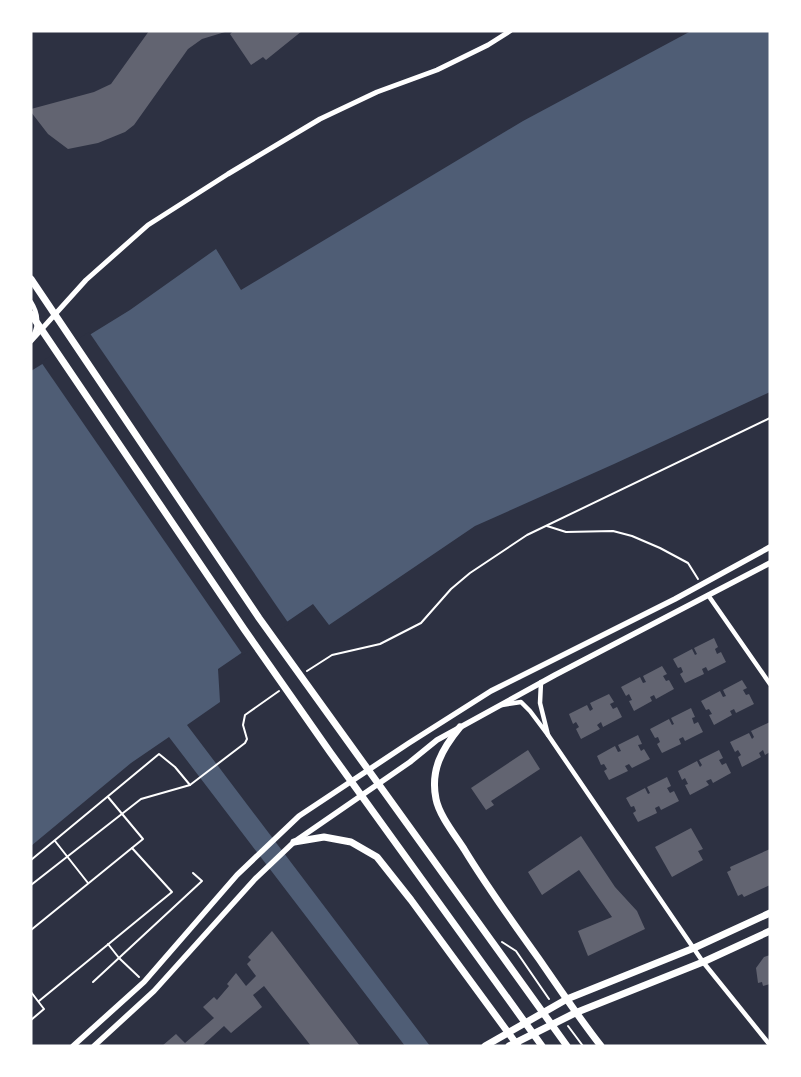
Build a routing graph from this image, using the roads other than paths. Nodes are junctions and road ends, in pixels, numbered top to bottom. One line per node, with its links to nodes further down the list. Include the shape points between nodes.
1 (510, 31): 5 (street, via 437,70 377,92 320,119 148,225 86,280)
2 (31, 279): 28 (main road, via 265,625)
3 (31, 302): 5 (street, via 37,316)
4 (31, 314): 27 (main road, via 244,629)
5 (31, 341)
6 (770, 547): 24 (main road, via 675,599 491,691 299,816 237,875 144,982)
7 (770, 563): 8 (main road)
8 (708, 595): 9 (main road); 10 (street)
9 (541, 682): 11 (main road); 13 (street, via 540,703)
10 (770, 684)
11 (499, 705): 12 (main road); 13 (street, via 521,702)
12 (460, 727): 14 (main road); 19 (main road, via 446,744 438,762 434,776 436,801 483,880)
13 (548, 735): 17 (street)
14 (294, 842): 21 (main road, via 324,837 351,842 377,857); 25 (main road, via 263,871 154,991)
15 (770, 913): 17 (main road)
16 (770, 931): 18 (main road)
17 (694, 948): 18 (street); 19 (main road)
18 (703, 962): 20 (main road); 22 (street)
19 (567, 999): 20 (main road); 21 (main road)
20 (574, 1013): 23 (main road); 29 (main road)
21 (508, 1032): 23 (main road); 26 (main road)
22 (770, 1044)
23 (514, 1045)
24 (73, 1046)
25 (94, 1046)
26 (485, 1046)
27 (542, 1046)
28 (567, 1046)
29 (601, 1046)

